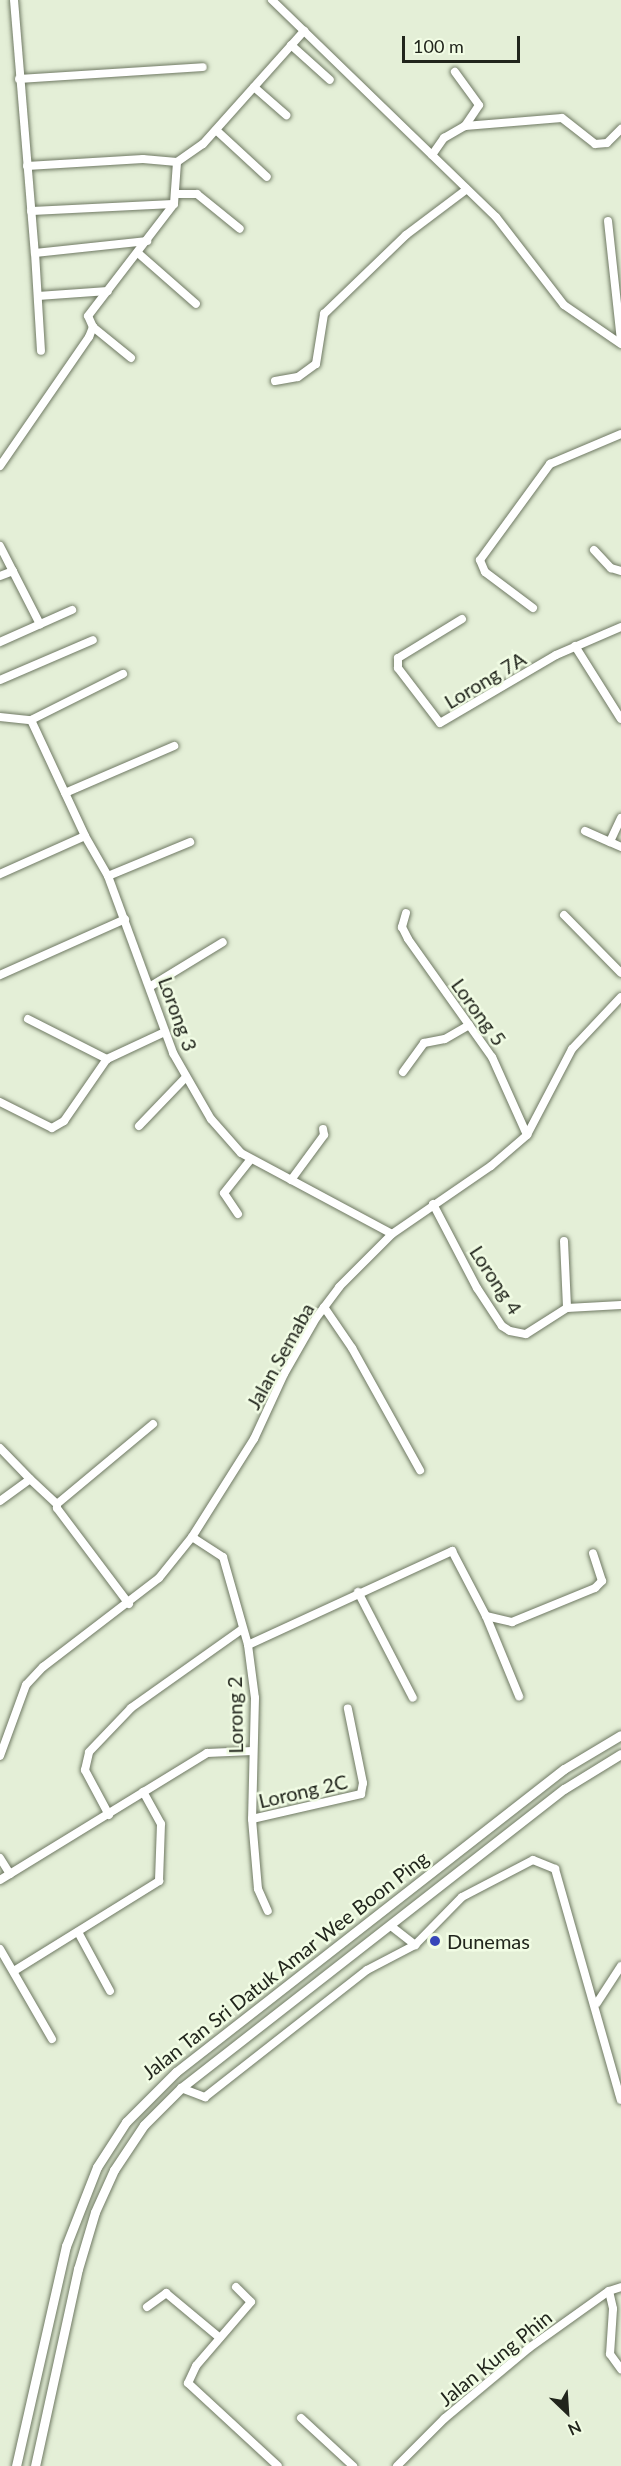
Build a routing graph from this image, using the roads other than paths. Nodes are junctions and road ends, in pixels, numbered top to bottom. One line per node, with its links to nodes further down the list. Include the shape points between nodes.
1 (14, 0): 7 (street)
2 (272, 0): 3 (street)
3 (304, 31): 4 (street); 14 (street)
4 (291, 45): 8 (street); 9 (street)
5 (203, 67): 7 (street)
6 (455, 72): 11 (street, via 480,101)
7 (19, 79): 16 (street)
8 (330, 80)
9 (254, 87): 10 (street); 13 (street)
10 (286, 115)
11 (465, 126): 12 (street, via 562,118 595,144 607,143); 14 (street, via 444,138)
12 (621, 129)
13 (216, 130): 15 (street); 17 (street)
14 (432, 155): 18 (street)
15 (177, 162): 16 (street, via 143,159); 19 (street)
16 (27, 166): 21 (street)
17 (267, 177)
18 (467, 189): 32 (street, via 498,220 564,305); 35 (street, via 406,235 324,314 316,364 298,377)
19 (176, 194): 20 (street); 23 (street, via 197,194)
20 (174, 204): 21 (street); 24 (street)
21 (31, 211): 25 (street)
22 (608, 221): 30 (street)
23 (240, 229)
24 (147, 241): 25 (street); 26 (street)
25 (35, 253): 28 (street)
26 (138, 253): 27 (street); 29 (street)
27 (108, 291): 28 (street); 31 (street, via 88,316)
28 (38, 296): 33 (street)
29 (196, 304)
30 (620, 320): 32 (street)
31 (93, 327): 34 (street); 37 (street)
32 (621, 342)
33 (41, 351)
34 (131, 358)
35 (274, 381)
36 (621, 434): 43 (street, via 550,464 480,560 485,572)
37 (0, 466)
38 (0, 546): 40 (street)
39 (594, 550): 41 (street, via 611,568)
40 (13, 570): 42 (street); 46 (street)
41 (621, 571)
42 (0, 576)
43 (533, 608)
44 (72, 610): 46 (street)
45 (462, 620): 50 (street, Lorong 7A, via 398,658 398,668 440,723)
46 (40, 624): 49 (street)
47 (621, 627): 50 (street, Lorong 7A)
48 (93, 640): 52 (street)
49 (0, 642)
50 (575, 646): 54 (street)
51 (123, 674): 55 (street)
52 (0, 680)
53 (0, 717): 55 (street)
54 (621, 719)
55 (31, 720): 57 (street, Lorong 3)
56 (174, 746): 57 (street)
57 (65, 793): 60 (street, Lorong 3)
58 (621, 818): 62 (street)
59 (585, 831): 62 (street)
60 (85, 836): 64 (street); 65 (street, Lorong 3)
61 (190, 842): 65 (street)
62 (610, 842): 63 (street)
63 (621, 847)
64 (0, 874)
65 (108, 876): 68 (street, Lorong 3)
66 (406, 914): 75 (street, Lorong 5, via 402,927 408,939)
67 (564, 915): 70 (street)
68 (125, 919): 71 (street); 72 (street, Lorong 3)
69 (223, 942): 72 (street)
70 (621, 973)
71 (0, 975)
72 (151, 986): 76 (street, Lorong 3)
73 (621, 997): 83 (street, Jalan Semaba, via 572,1049)
74 (28, 1018): 77 (street)
75 (469, 1025): 78 (street, via 445,1039 424,1043); 83 (street, Lorong 5, via 492,1057)
76 (165, 1032): 77 (street); 79 (street, Lorong 3)
77 (107, 1059): 80 (street, via 64,1121 52,1128)
78 (403, 1072)
79 (186, 1077): 81 (street); 84 (street, Lorong 3, via 230,1145)
80 (0, 1102)
81 (139, 1126)
82 (323, 1129): 85 (street, via 324,1135)
83 (527, 1135): 86 (street, Jalan Semaba, via 491,1166)
84 (251, 1159): 85 (street, Lorong 3); 87 (street, via 224,1193)
85 (291, 1180): 88 (street, Lorong 3)
86 (433, 1204): 88 (street, Jalan Semaba); 92 (street, Lorong 4, via 477,1288 502,1326 526,1334)
87 (238, 1215)
88 (392, 1234): 91 (street, Jalan Semaba)
89 (564, 1241): 92 (street)
90 (621, 1305): 92 (street, Lorong 4)
91 (324, 1307): 95 (street, via 352,1348); 99 (street, Jalan Semaba, via 284,1374 254,1440)
92 (567, 1308)
93 (153, 1424): 98 (street)
94 (0, 1448): 96 (street)
95 (420, 1470)
96 (30, 1479): 97 (street); 98 (street)
97 (0, 1501)
98 (57, 1504): 102 (street)
99 (192, 1537): 102 (street, Jalan Semaba, via 159,1578); 104 (street, Lorong 2, via 223,1557)
100 (593, 1553): 103 (street, via 602,1581 595,1588 512,1622)
101 (358, 1592): 103 (street, via 452,1551); 105 (street); 107 (street)
102 (129, 1604): 112 (street, Jalan Semaba, via 43,1667 26,1685)
103 (486, 1616): 106 (street)
104 (242, 1629): 105 (street, Lorong 2); 114 (street, via 131,1708 89,1752 85,1770)
105 (248, 1645): 110 (street, Lorong 2, via 255,1698)
106 (519, 1696)
107 (413, 1698)
108 (348, 1709): 115 (street, Lorong 2C, via 363,1783 361,1794)
109 (621, 1735): 138 (main road, Jalan Tan Sri Datuk Amar Wee Boon Ping, via 564,1769 176,2072 126,2122 97,2167 72,2229)
110 (252, 1751): 113 (street, via 207,1752); 115 (street, Lorong 2)
111 (621, 1754): 120 (main road, Jalan Tan Sri Datuk Amar Wee Boon Ping, via 564,1790)
112 (0, 1756)
113 (143, 1792): 114 (street); 121 (street, via 161,1824 159,1881)
114 (109, 1815): 117 (street)
115 (252, 1819): 119 (street, Lorong 2, via 258,1889)
116 (0, 1858): 117 (street)
117 (10, 1874): 118 (street)
118 (0, 1880)
119 (268, 1911)
120 (391, 1926): 122 (street); 129 (main road, Jalan Tan Sri Datuk Amar Wee Boon Ping)
121 (78, 1932): 125 (street); 126 (street)
122 (415, 1945): 127 (street, via 462,1897 525,1861 544,1862 555,1869); 129 (street, via 367,1970 205,2097)
123 (0, 1949): 125 (street)
124 (621, 1966): 127 (street, via 600,1993)
125 (14, 1971): 128 (street)
126 (110, 1991)
127 (596, 2005): 130 (street)
128 (52, 2039)
129 (182, 2088): 139 (main road, Jalan Tan Sri Datuk Amar Wee Boon Ping, via 144,2126 114,2170 95,2212 78,2269)
130 (621, 2100)
131 (236, 2287): 135 (street, via 250,2302)
132 (621, 2287): 133 (street, Jalan Kung Phin)
133 (609, 2291): 136 (street, via 613,2309 610,2354); 142 (street, Jalan Kung Phin, via 507,2366)
134 (147, 2307): 135 (street, via 166,2293)
135 (220, 2338): 140 (street, via 196,2366 188,2383)
136 (621, 2369)
137 (301, 2418): 141 (street)
138 (16, 2466)
139 (35, 2466)
140 (278, 2466)
141 (353, 2466)
142 (397, 2466)

